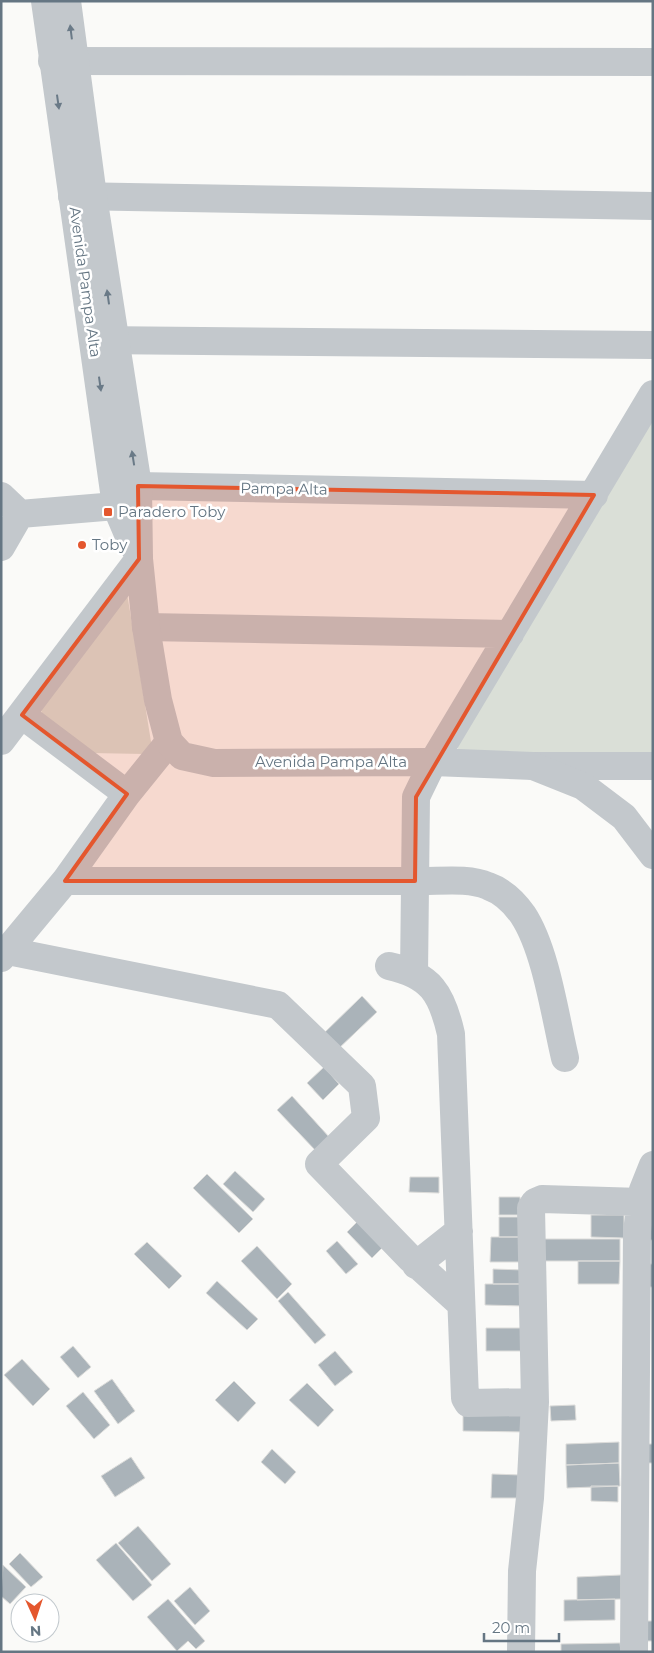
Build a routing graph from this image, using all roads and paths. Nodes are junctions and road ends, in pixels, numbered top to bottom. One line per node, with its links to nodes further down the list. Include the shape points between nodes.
1 (45, 1): 3 (street, Avenida Pampa Alta)
2 (67, 1): 3 (street, Avenida Pampa Alta, one-way to 2)
3 (63, 61): 4 (street); 5 (street, Avenida Pampa Alta)
4 (653, 62)
5 (83, 196): 6 (street); 7 (street, Avenida Pampa Alta)
6 (653, 206)
7 (104, 340): 8 (street); 10 (street, Avenida Pampa Alta, one-way to 7); 13 (street, Avenida Pampa Alta, one-way to 13)
8 (653, 345)
9 (653, 394): 11 (street)
10 (138, 486): 11 (street, Pampa Alta); 13 (street); 15 (street, Avenida Pampa Alta)
11 (594, 495): 17 (street)
12 (11, 505): 13 (street); 14 (street)
13 (116, 506): 15 (street, Avenida Pampa Alta)
14 (1, 547)
15 (139, 559): 16 (street, Avenida Pampa Alta); 18 (street)
16 (146, 627): 17 (street); 20 (street, Avenida Pampa Alta, via 158,700)
17 (510, 634): 21 (street)
18 (22, 715): 19 (street); 24 (street)
19 (1, 741)
20 (169, 742): 21 (street, Avenida Pampa Alta, via 182,756 214,763); 24 (street)
21 (433, 762): 22 (street, Avenida Pampa Alta); 26 (street, via 416,797)
22 (533, 766): 23 (street); 25 (street, Avenida Pampa Alta, via 583,786 624,817)
23 (653, 766)
24 (127, 794): 27 (street)
25 (653, 855)
26 (415, 881): 27 (street); 29 (street, via 486,885 507,896 523,914 541,959); 32 (street, via 401,970 429,984 444,1006 451,1034)
27 (65, 882): 28 (street)
28 (5, 954): 33 (street, via 278,1005 362,1086 366,1118 320,1164)
29 (565, 1058)
30 (653, 1164): 31 (street)
31 (641, 1202): 35 (street, via 542,1199 531,1208); 37 (street, via 637,1231)
32 (459, 1231): 33 (street); 34 (street)
33 (416, 1265): 34 (street)
34 (461, 1304): 35 (street, via 464,1392 468,1403)
35 (535, 1402): 36 (street, via 522,1571)
36 (521, 1652)
37 (634, 1652)

